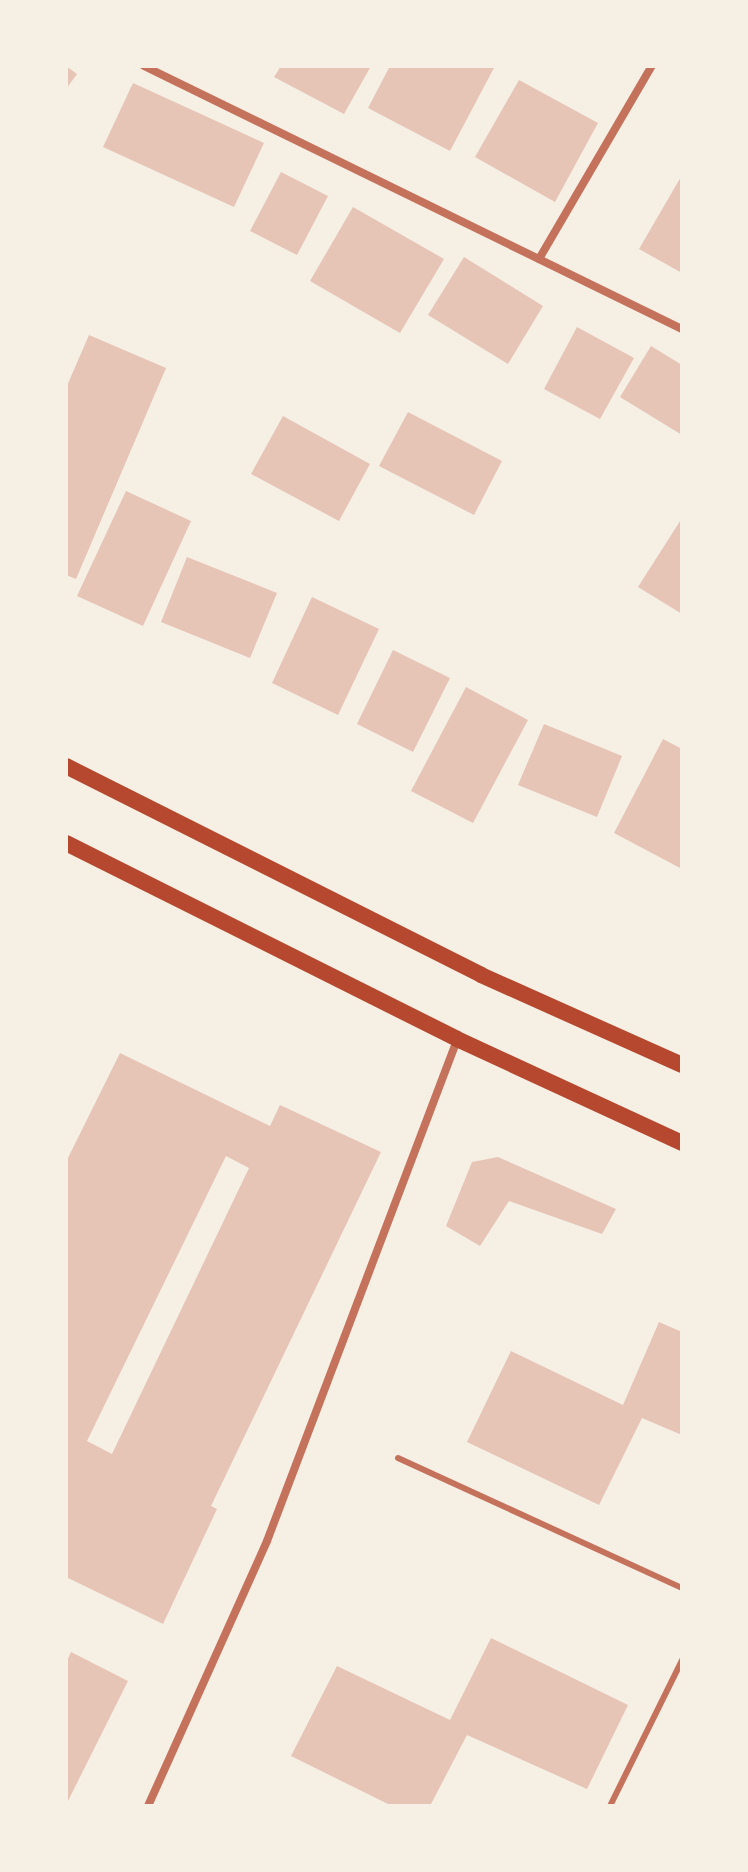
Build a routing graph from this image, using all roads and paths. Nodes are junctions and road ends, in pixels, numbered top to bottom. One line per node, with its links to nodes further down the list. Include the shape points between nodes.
1 (144, 66): 3 (street)
2 (652, 66): 3 (street)
3 (539, 259): 4 (street)
4 (682, 329)
5 (66, 766): 8 (main road, via 481,975)
6 (66, 843): 7 (main road)
7 (457, 1039): 9 (main road); 13 (street, via 267,1541)
8 (682, 1065)
9 (682, 1143)
10 (398, 1458): 11 (lane)
11 (682, 1588)
12 (682, 1660): 14 (lane)
13 (148, 1806)
14 (610, 1806)

